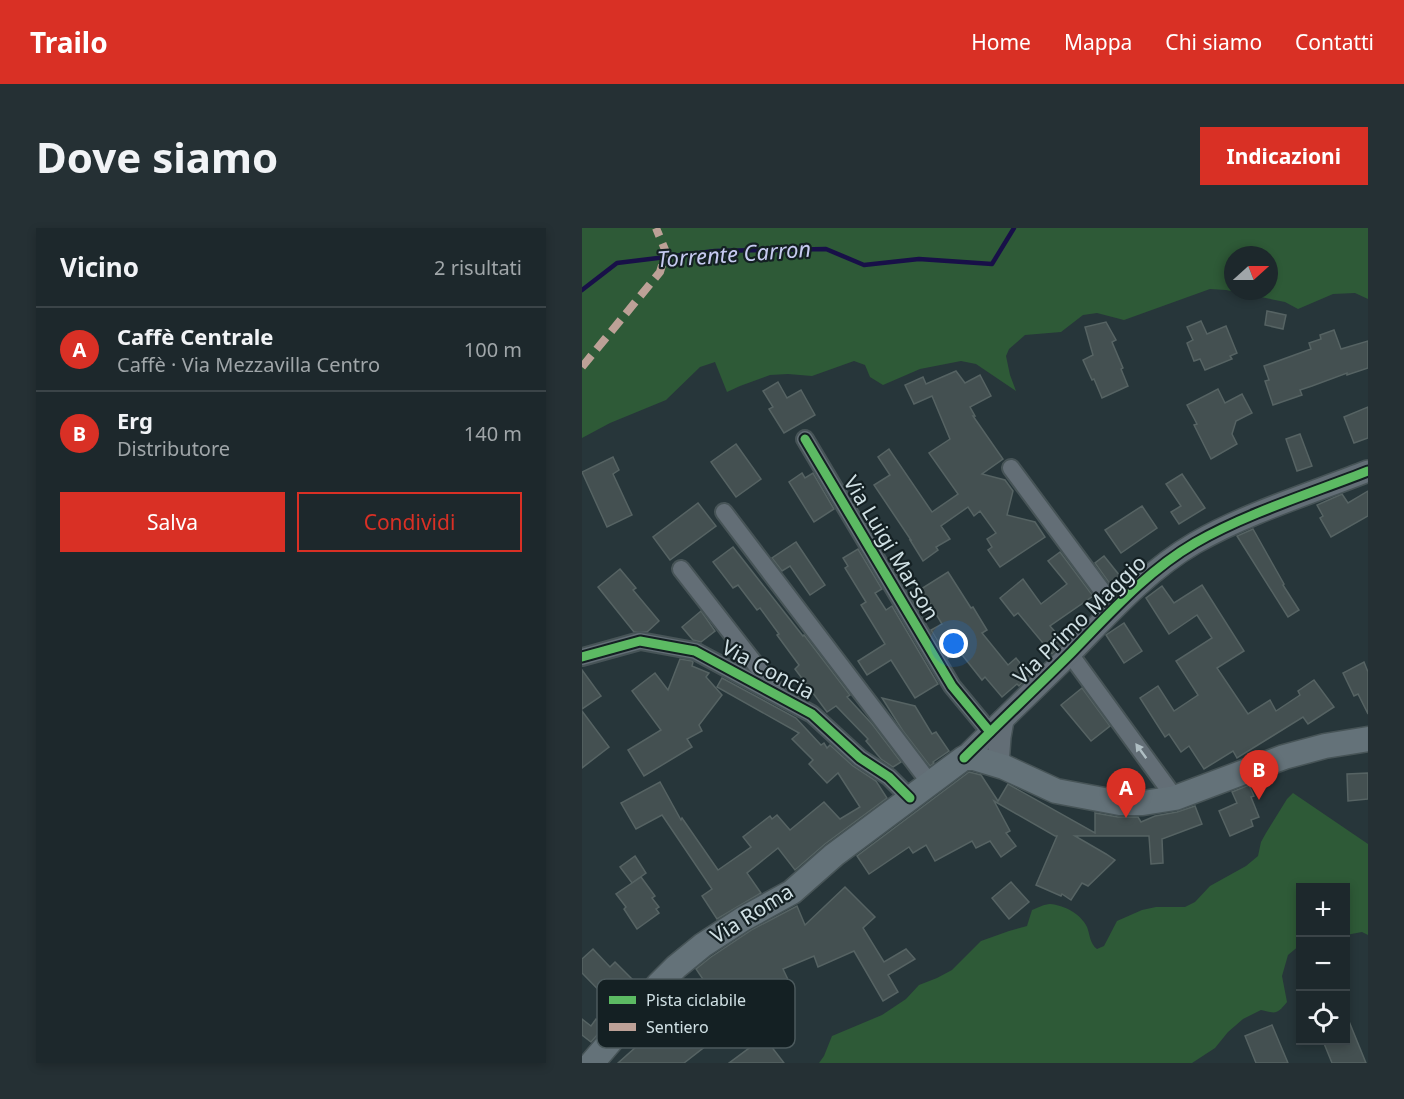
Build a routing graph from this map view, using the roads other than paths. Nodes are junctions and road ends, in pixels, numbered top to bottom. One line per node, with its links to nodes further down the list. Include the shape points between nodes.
1 (805, 439): 10 (street, Via Luigi Marson, via 952,686)
2 (1011, 468): 6 (street)
3 (1368, 471): 6 (street, Via Primo Maggio, via 1195,543 1160,566)
4 (724, 512): 14 (street)
5 (681, 569): 9 (street, Via Concia)
6 (1115, 608): 7 (street, Via Primo Maggio)
7 (1070, 654): 10 (street, Via Primo Maggio); 16 (street, one-way to 7)
8 (582, 657): 9 (street, Via Concia, via 640,640 695,651)
9 (782, 698): 15 (street, Via Concia, via 812,714)
10 (997, 726): 12 (street, Via Primo Maggio); 13 (street)
11 (1368, 739): 16 (main road, via 1284,757)
12 (964, 758): 13 (main road); 14 (main road, Via Roma)
13 (998, 765): 16 (main road, via 1056,791 1119,802)
14 (930, 783): 15 (main road, Via Roma)
15 (910, 798): 17 (main road, Via Roma, via 792,892 703,945)
16 (1175, 798)
17 (664, 979)
18 (605, 1048): 19 (main road, Via Roma)
19 (592, 1063)

